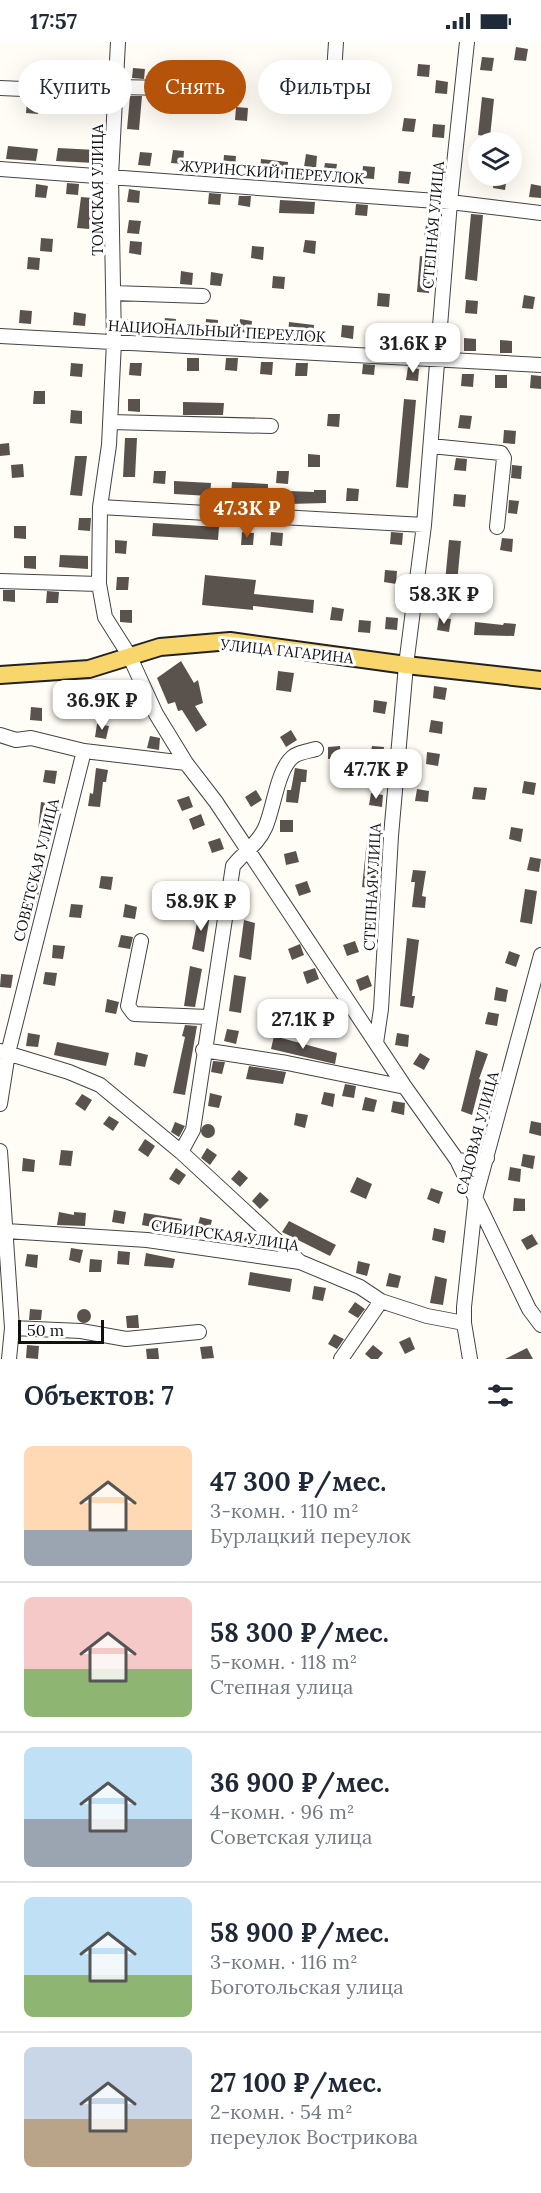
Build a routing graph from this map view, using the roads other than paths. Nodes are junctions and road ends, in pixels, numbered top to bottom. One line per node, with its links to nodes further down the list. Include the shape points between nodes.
1 (118, 42): 4 (street, ТОМСКАЯ УЛИЦА)
2 (336, 42): 5 (street)
3 (467, 42): 11 (street, СТЕПНАЯ УЛИЦА)
4 (117, 60)
5 (335, 60)
6 (0, 88): 7 (street)
7 (18, 89)
8 (114, 114): 10 (street, ТОМСКАЯ УЛИЦА)
9 (0, 169): 10 (street, ЖУРИНСКИЙ ПЕРЕУЛОК)
10 (111, 176): 11 (street, ЖУРИНСКИЙ ПЕРЕУЛОК); 13 (street, ТОМСКАЯ УЛИЦА)
11 (450, 202): 12 (street, ЖУРИНСКИЙ ПЕРЕУЛОК); 17 (street, СТЕПНАЯ УЛИЦА)
12 (541, 213)
13 (113, 293): 14 (street); 16 (street, ТОМСКАЯ УЛИЦА)
14 (203, 296)
15 (0, 336): 16 (street, НАЦИОНАЛЬНЫЙ ПЕРЕУЛОК)
16 (114, 342): 17 (street, НАЦИОНАЛЬНЫЙ ПЕРЕУЛОК); 19 (street, ТОМСКАЯ УЛИЦА)
17 (438, 359): 18 (street, НАЦИОНАЛЬНЫЙ ПЕРЕУЛОК); 21 (street, СТЕПНАЯ УЛИЦА)
18 (541, 365)
19 (110, 422): 20 (street); 22 (street, ТОМСКАЯ УЛИЦА)
20 (271, 426)
21 (430, 446): 23 (street, СТЕПНАЯ УЛИЦА); 24 (street, via 501,453 504,458)
22 (100, 507): 23 (street); 26 (street, ТОМСКАЯ УЛИЦА)
23 (424, 525): 28 (street, СТЕПНАЯ УЛИЦА)
24 (497, 527)
25 (0, 581): 26 (street)
26 (99, 584): 27 (street, ТОМСКАЯ УЛИЦА, via 105,617)
27 (129, 655): 28 (main road, УЛИЦА ГАГАРИНА, via 160,647 230,641); 29 (main road, УЛИЦА ГАГАРИНА, via 89,669); 34 (street, ТОМСКАЯ УЛИЦА, via 156,714)
28 (406, 665): 30 (main road, УЛИЦА ГАГАРИНА); 40 (street, СТЕПНАЯ УЛИЦА)
29 (0, 675)
30 (541, 680)
31 (0, 735): 33 (street)
32 (316, 749): 35 (street, via 296,754 287,762 266,828 255,845)
33 (84, 750): 34 (street); 42 (street, СОВЕТСКАЯ УЛИЦА)
34 (186, 763): 35 (street, ТОМСКАЯ УЛИЦА)
35 (246, 849): 38 (street, via 233,866); 40 (street, ТОМСКАЯ УЛИЦА)
36 (141, 941): 38 (street, via 128,1006 134,1014)
37 (541, 955): 47 (street, САДОВАЯ УЛИЦА)
38 (208, 1017): 41 (street)
39 (0, 1036): 42 (street)
40 (376, 1043): 43 (street, ТОМСКАЯ УЛИЦА)
41 (203, 1050): 43 (street); 46 (street, via 193,1130)
42 (4, 1052): 44 (street, СОВЕТСКАЯ УЛИЦА); 46 (street, via 100,1085)
43 (405, 1087): 48 (street, ТОМСКАЯ УЛИЦА)
44 (0, 1104)
45 (0, 1150): 49 (street)
46 (181, 1152): 52 (street)
47 (487, 1158): 48 (street, via 476,1162); 50 (street, САДОВАЯ УЛИЦА)
48 (457, 1160): 50 (street, ТОМСКАЯ УЛИЦА)
49 (1, 1186): 51 (street)
50 (476, 1195): 54 (street, САДОВАЯ УЛИЦА); 55 (street, ТОМСКАЯ УЛИЦА)
51 (6, 1231): 52 (street, СИБИРСКАЯ УЛИЦА, via 147,1239); 56 (street)
52 (300, 1262): 53 (street, СИБИРСКАЯ УЛИЦА, via 360,1287)
53 (381, 1301): 54 (street, СИБИРСКАЯ УЛИЦА); 59 (street)
54 (464, 1323): 60 (street, САДОВАЯ УЛИЦА)
55 (541, 1325)
56 (12, 1328): 57 (street, via 81,1330 126,1339); 58 (street)
57 (199, 1332)
58 (9, 1359)
59 (340, 1359)
60 (470, 1359)

